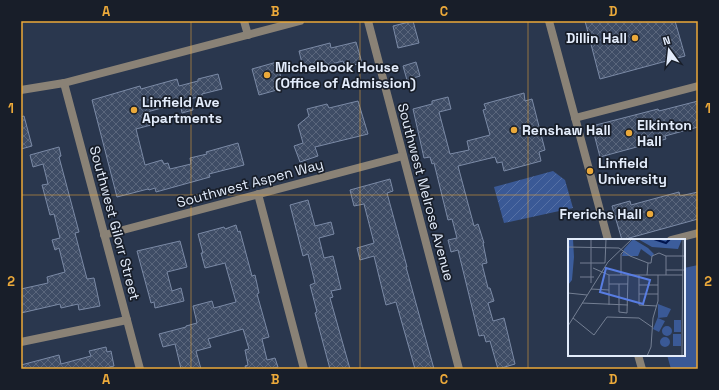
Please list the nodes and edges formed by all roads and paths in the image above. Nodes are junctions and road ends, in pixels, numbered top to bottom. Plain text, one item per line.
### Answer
1 (244, 21) edge
2 (300, 21) edge
3 (368, 21) edge
4 (549, 21) edge
5 (248, 35) junction
6 (64, 83) junction
7 (698, 86) edge
8 (21, 90) edge
9 (575, 118) junction
10 (403, 156) junction
11 (258, 194) junction
12 (698, 233) edge
13 (104, 235) junction
14 (608, 239) edge
15 (675, 239) edge
16 (127, 320) junction
17 (21, 342) edge
18 (638, 356) edge
19 (140, 369) edge
20 (304, 369) edge
21 (459, 369) edge
22 (642, 369) edge

1 - 5 street
2 - 5 street
3 - 10 street, Southwest Melrose Avenue
4 - 9 street
5 - 6 street
6 - 8 street
6 - 13 street, Southwest Gilorr Street
7 - 9 street
9 - 14 street
10 - 11 street, Southwest Aspen Way
10 - 21 street, Southwest Melrose Avenue
11 - 13 street, Southwest Aspen Way
11 - 20 street
12 - 15 street
13 - 16 street, Southwest Gilorr Street
16 - 17 street
16 - 19 street, Southwest Gilorr Street
18 - 22 street

